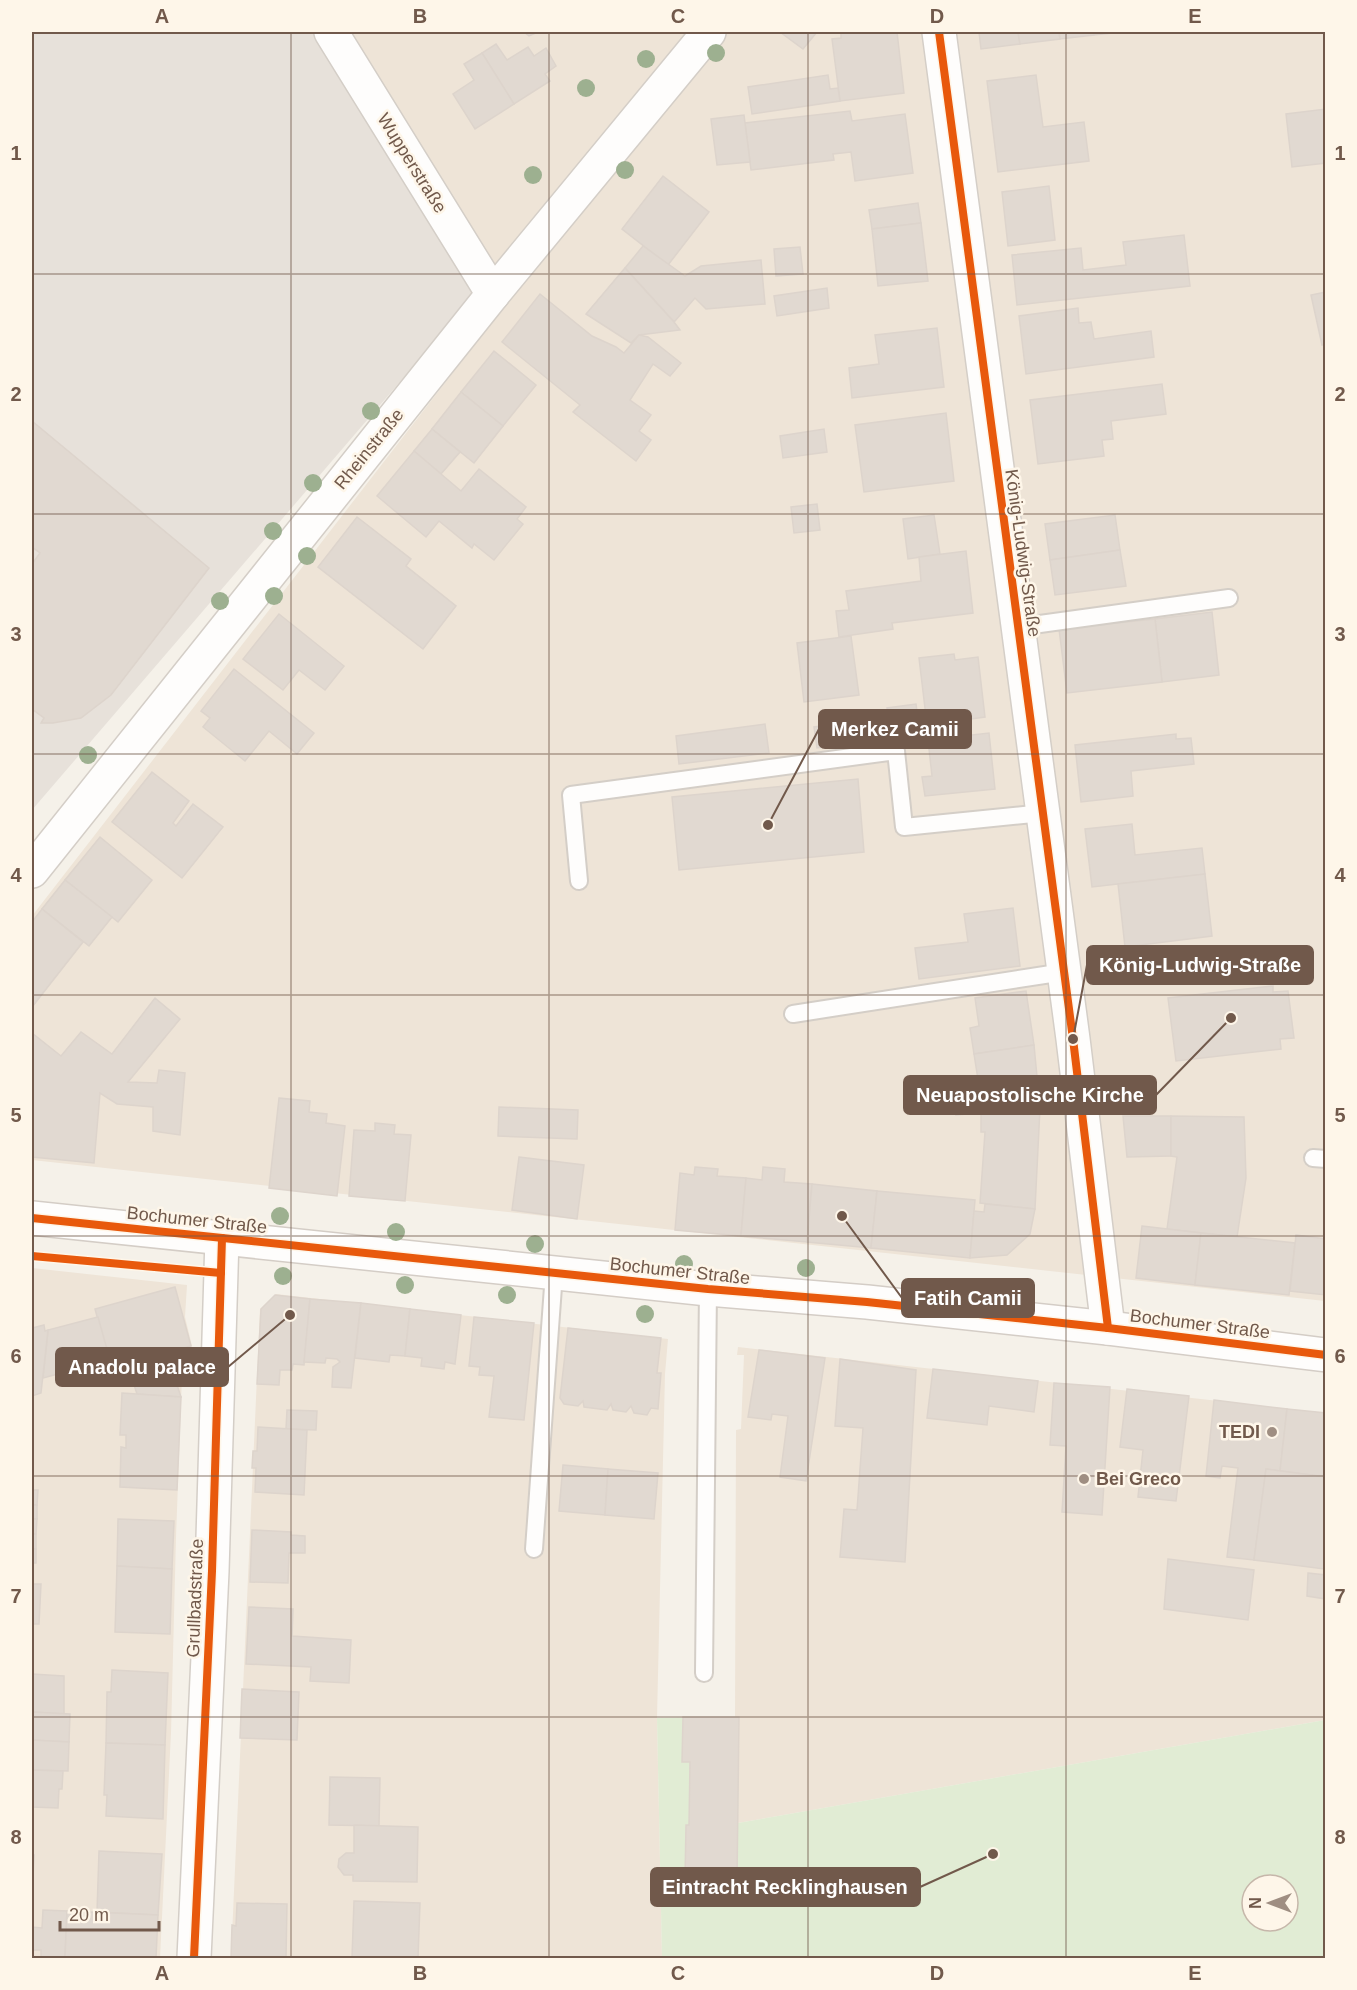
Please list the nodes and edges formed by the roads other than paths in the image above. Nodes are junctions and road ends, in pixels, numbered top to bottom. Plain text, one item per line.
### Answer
1 (331, 32) edge
2 (709, 32) edge
3 (939, 32) edge
4 (493, 294) junction
5 (1229, 598) dead end
6 (1018, 627) junction
7 (1043, 813) junction
8 (35, 859) edge
9 (579, 881) dead end
10 (1064, 972) junction
11 (793, 1014) dead end
12 (32, 1218) edge
13 (222, 1238) junction
14 (554, 1273) junction
15 (708, 1289) junction
16 (1108, 1328) junction
17 (1326, 1355) edge
18 (534, 1549) dead end
19 (704, 1673) dead end
20 (194, 1959) edge

1 - 4 street, Wupperstraße
2 - 4 street, Rheinstraße
3 - 6 street, König-Ludwig-Straße
4 - 8 street, Rheinstraße
5 - 6 lane
6 - 7 street, König-Ludwig-Straße
7 - 9 lane
7 - 10 street, König-Ludwig-Straße
10 - 11 lane
10 - 16 street, König-Ludwig-Straße
12 - 13 street, Bochumer Straße
13 - 14 street, Bochumer Straße
13 - 20 street, Grullbadstraße
14 - 15 street, Bochumer Straße
14 - 18 lane
15 - 16 street, Bochumer Straße
15 - 19 lane
16 - 17 street, Bochumer Straße

